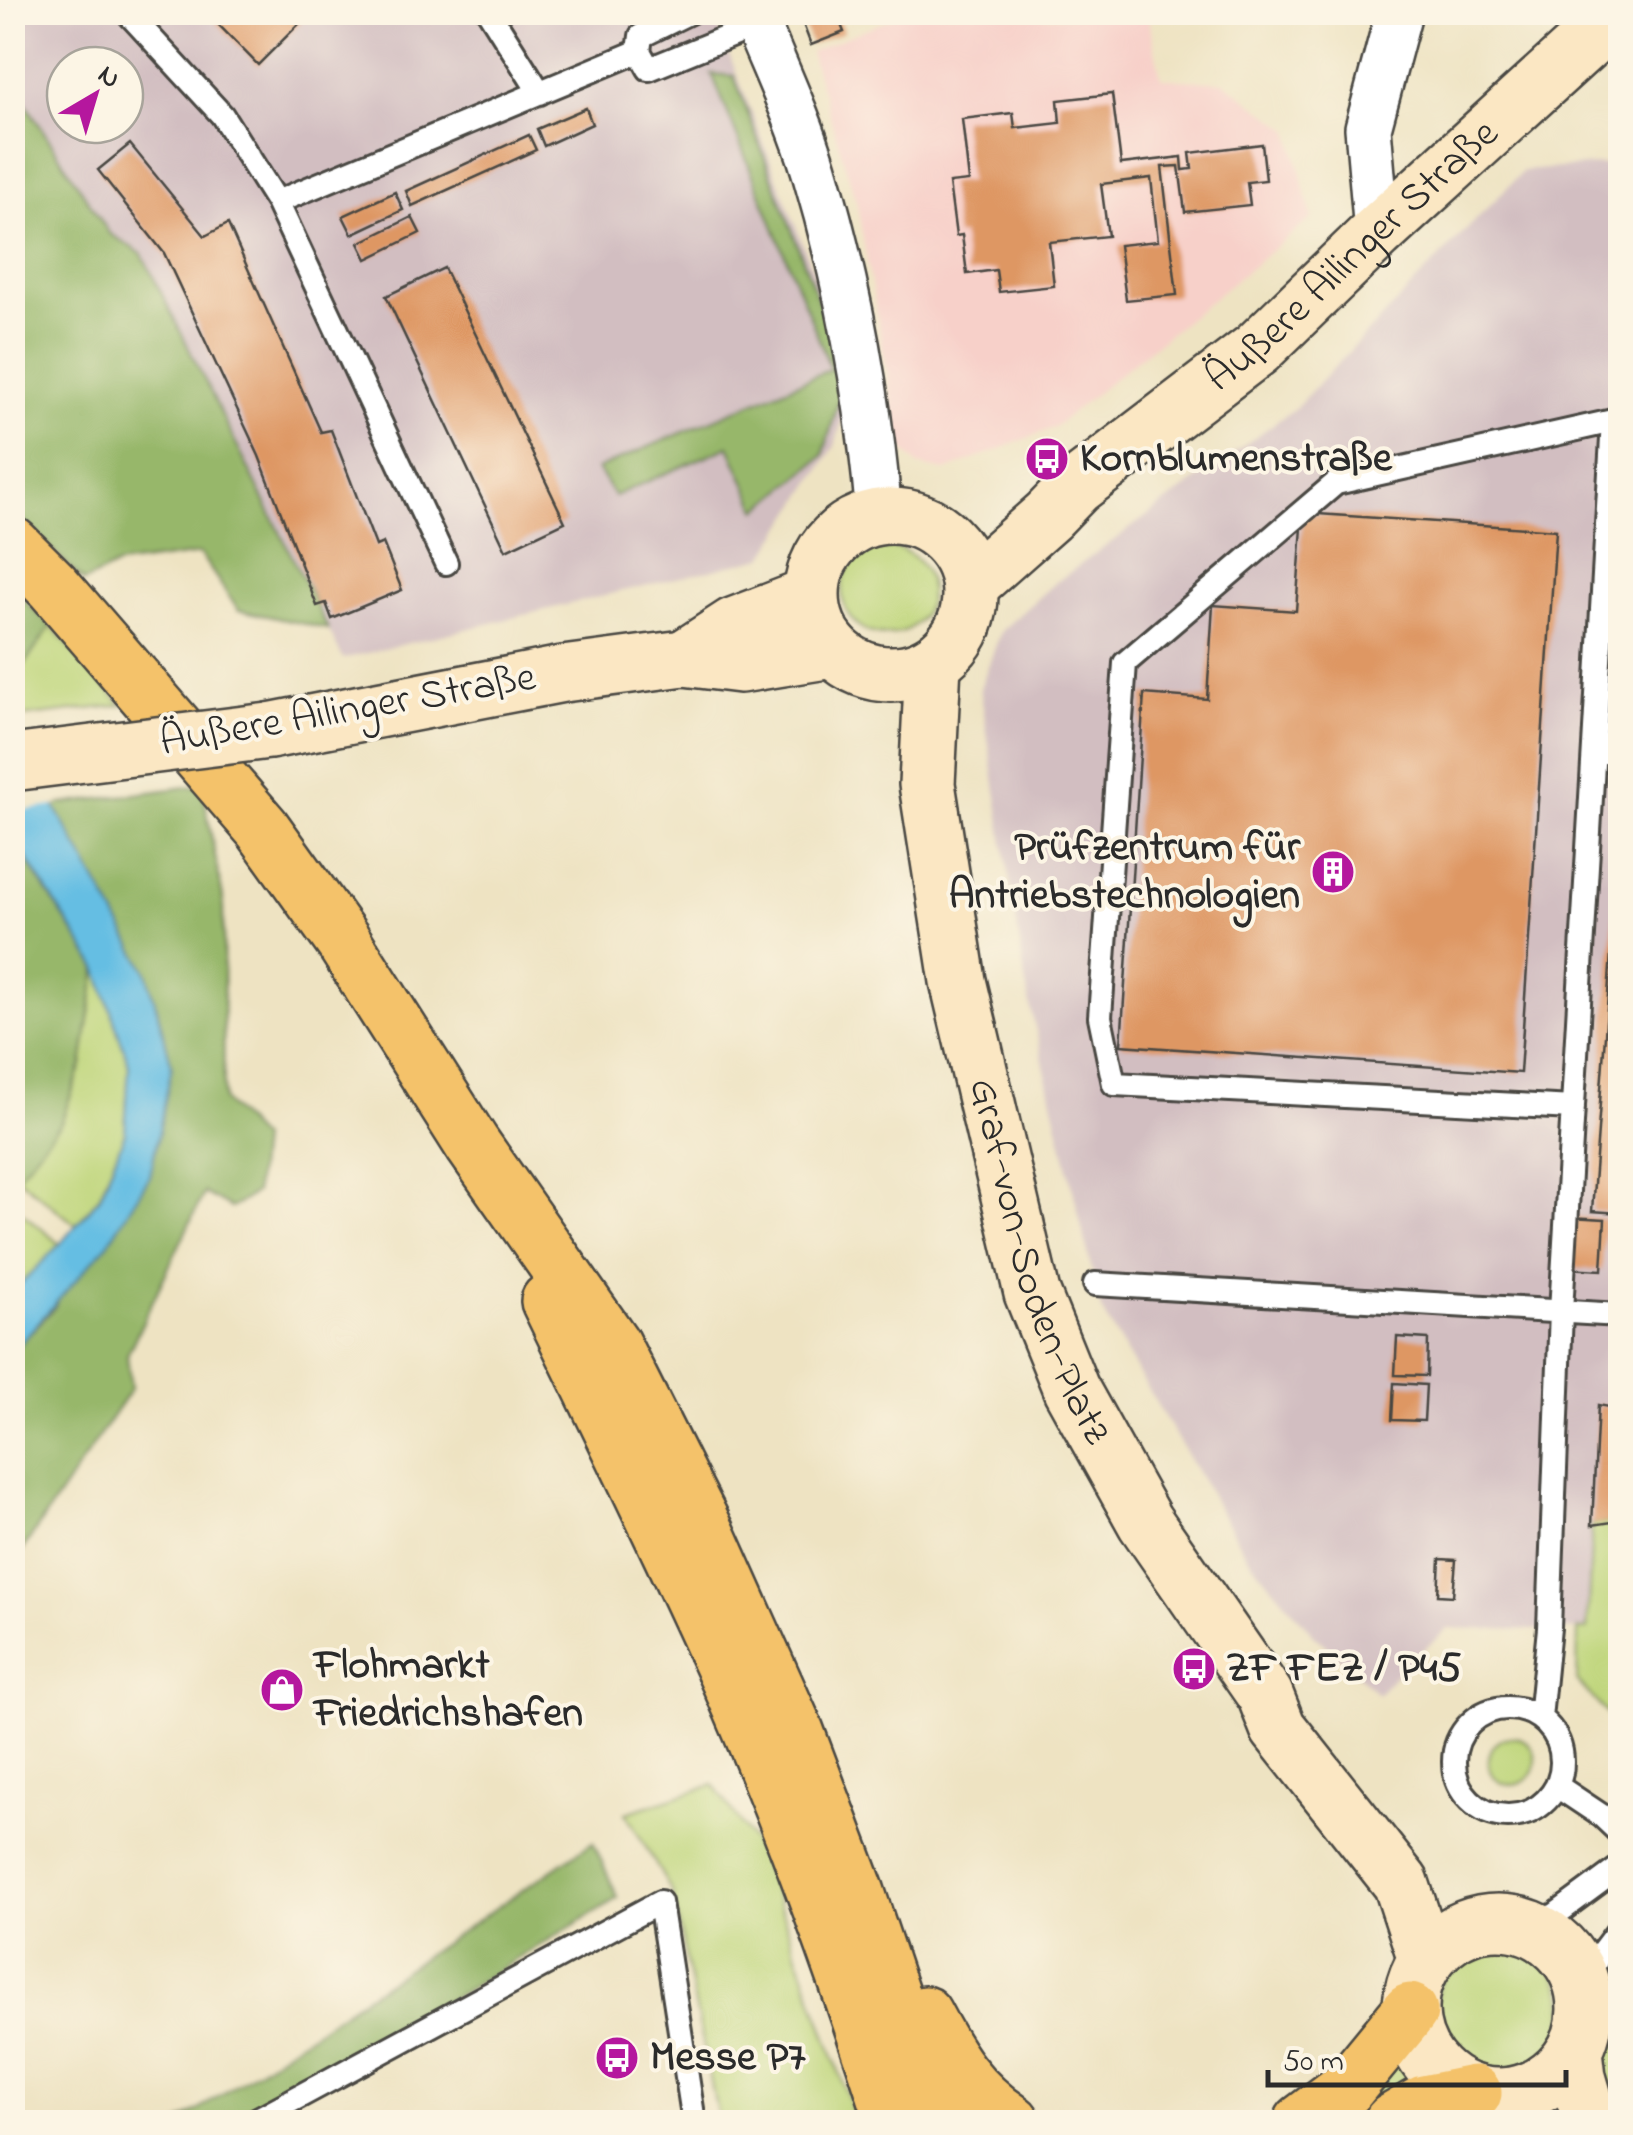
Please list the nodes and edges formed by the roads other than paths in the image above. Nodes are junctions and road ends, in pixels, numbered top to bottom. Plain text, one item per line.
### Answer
1 (126, 12) edge
2 (489, 12) edge
3 (690, 12) edge
4 (1399, 12) edge
5 (1619, 12) edge
6 (754, 19) edge
7 (644, 60) junction
8 (540, 93) junction
9 (277, 202) junction
10 (1377, 233) junction
11 (1617, 417) edge
12 (1076, 487) junction
13 (879, 516) junction
14 (935, 528) junction
15 (12, 546) edge
16 (446, 563) dead end
17 (970, 585) junction
18 (812, 596) junction
19 (684, 658) junction
20 (855, 662) junction
21 (933, 664) junction
22 (1594, 751) junction
23 (1620, 753) edge
24 (12, 764) edge
25 (927, 784) junction
26 (1573, 1108) junction
27 (472, 1144) junction
28 (1095, 1284) dead end
29 (1561, 1312) junction
30 (1620, 1314) edge
31 (1264, 1696) junction
32 (1540, 1718) junction
33 (1557, 1786) junction
34 (1620, 1833) edge
35 (1620, 1867) edge
36 (857, 1893) junction
37 (1503, 1924) junction
38 (1620, 1928) edge
39 (1426, 1959) junction
40 (1584, 1988) junction
41 (1410, 2011) junction
42 (1575, 2051) junction
43 (1504, 2104) edge
44 (252, 2122) edge
45 (694, 2122) edge
46 (894, 2122) edge
47 (934, 2122) edge
48 (1012, 2122) edge
49 (1302, 2122) edge
50 (1392, 2122) edge
51 (1592, 2122) edge

1 - 9 lane
2 - 8 lane
3 - 7 lane
4 - 10 street
5 - 10 main road, Äußere Ailinger Straße
6 - 7 lane
6 - 13 street
7 - 8 lane
8 - 9 lane
9 - 16 lane
10 - 12 main road, Äußere Ailinger Straße
11 - 22 lane
11 - 26 lane
12 - 14 main road, Äußere Ailinger Straße
12 - 17 main road, Äußere Ailinger Straße
13 - 14 main road
13 - 18 main road
14 - 17 main road
15 - 27 main road
17 - 21 main road
18 - 19 main road, Äußere Ailinger Straße
18 - 20 main road
19 - 20 main road, Äußere Ailinger Straße
19 - 24 main road, Äußere Ailinger Straße, bridge
20 - 21 main road
20 - 25 main road, Graf-von-Soden-Platz
21 - 25 main road, Graf-von-Soden-Platz
22 - 23 lane
22 - 26 lane
25 - 31 main road, Graf-von-Soden-Platz
26 - 29 lane
27 - 36 main road
27 - 46 main road
28 - 29 lane
29 - 30 lane
29 - 32 lane
31 - 37 main road, Graf-von-Soden-Platz
31 - 39 main road, Graf-von-Soden-Platz
32 - 33 lane
32 - 33 lane
33 - 34 lane
35 - 37 lane
36 - 47 main road
36 - 48 main road
37 - 39 main road
37 - 40 main road, Graf-von-Soden-Platz
38 - 40 lane
39 - 41 main road
40 - 42 main road
41 - 43 main road
41 - 49 main road
42 - 43 main road
42 - 51 main road
43 - 50 main road
44 - 45 lane

